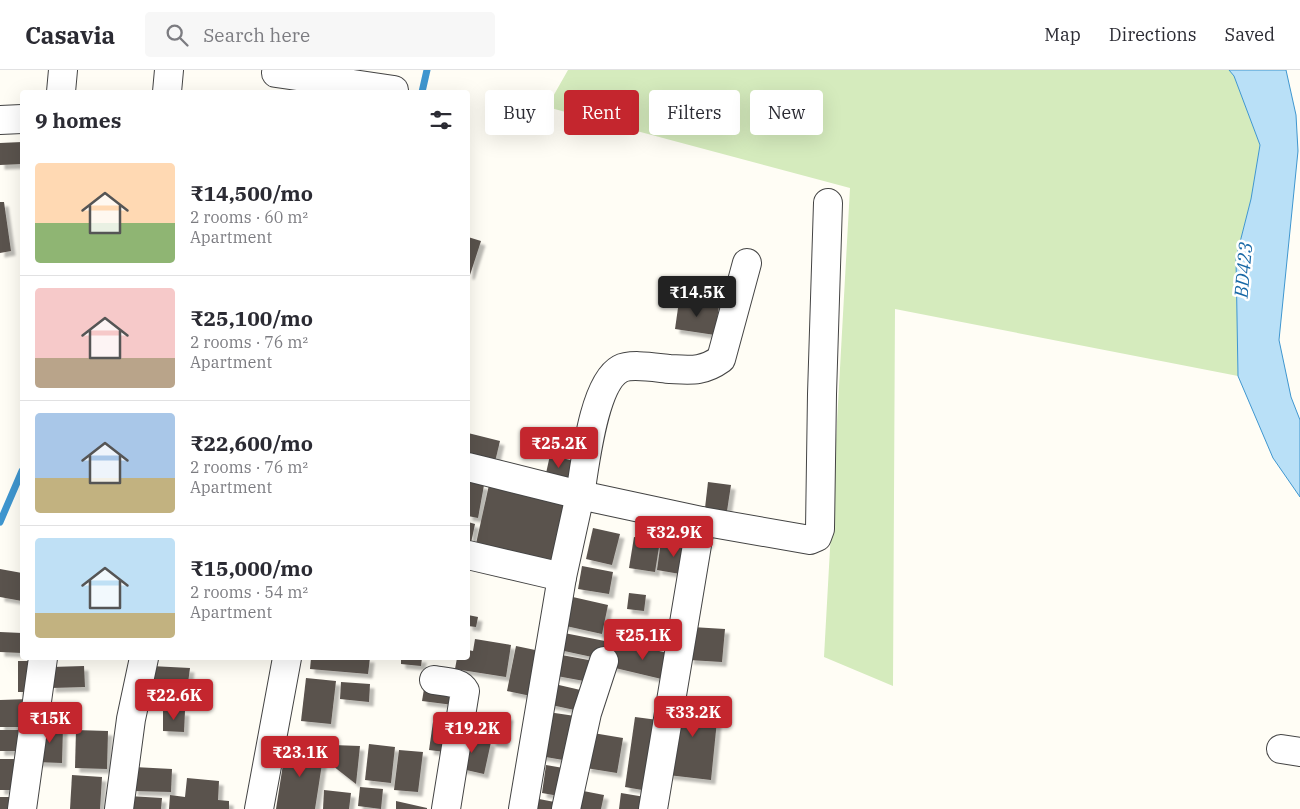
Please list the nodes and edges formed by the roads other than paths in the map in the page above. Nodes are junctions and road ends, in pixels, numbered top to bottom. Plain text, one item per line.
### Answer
1 (64, 70) edge
2 (169, 70) edge
3 (275, 78) edge
4 (61, 90) edge
5 (167, 90) edge
6 (394, 90) dead end
7 (20, 119) edge
8 (0, 120) edge
9 (828, 203) dead end
10 (747, 263) dead end
11 (470, 468) edge
12 (580, 495) junction
13 (701, 521) junction
14 (470, 555) edge
15 (562, 578) junction
16 (43, 660) edge
17 (144, 660) edge
18 (288, 660) edge
19 (604, 661) dead end
20 (434, 680) dead end
21 (22, 809) edge
22 (119, 809) edge
23 (259, 809) edge
24 (446, 809) edge
25 (523, 809) edge
26 (566, 809) edge
27 (653, 809) edge

1 - 4 street
2 - 5 street
3 - 6 street
7 - 8 street
9 - 13 street
10 - 12 street
11 - 12 street
12 - 13 street
12 - 15 street
13 - 27 street
14 - 15 street
15 - 25 street
16 - 21 street
17 - 22 street
18 - 23 street
19 - 26 street
20 - 24 street

